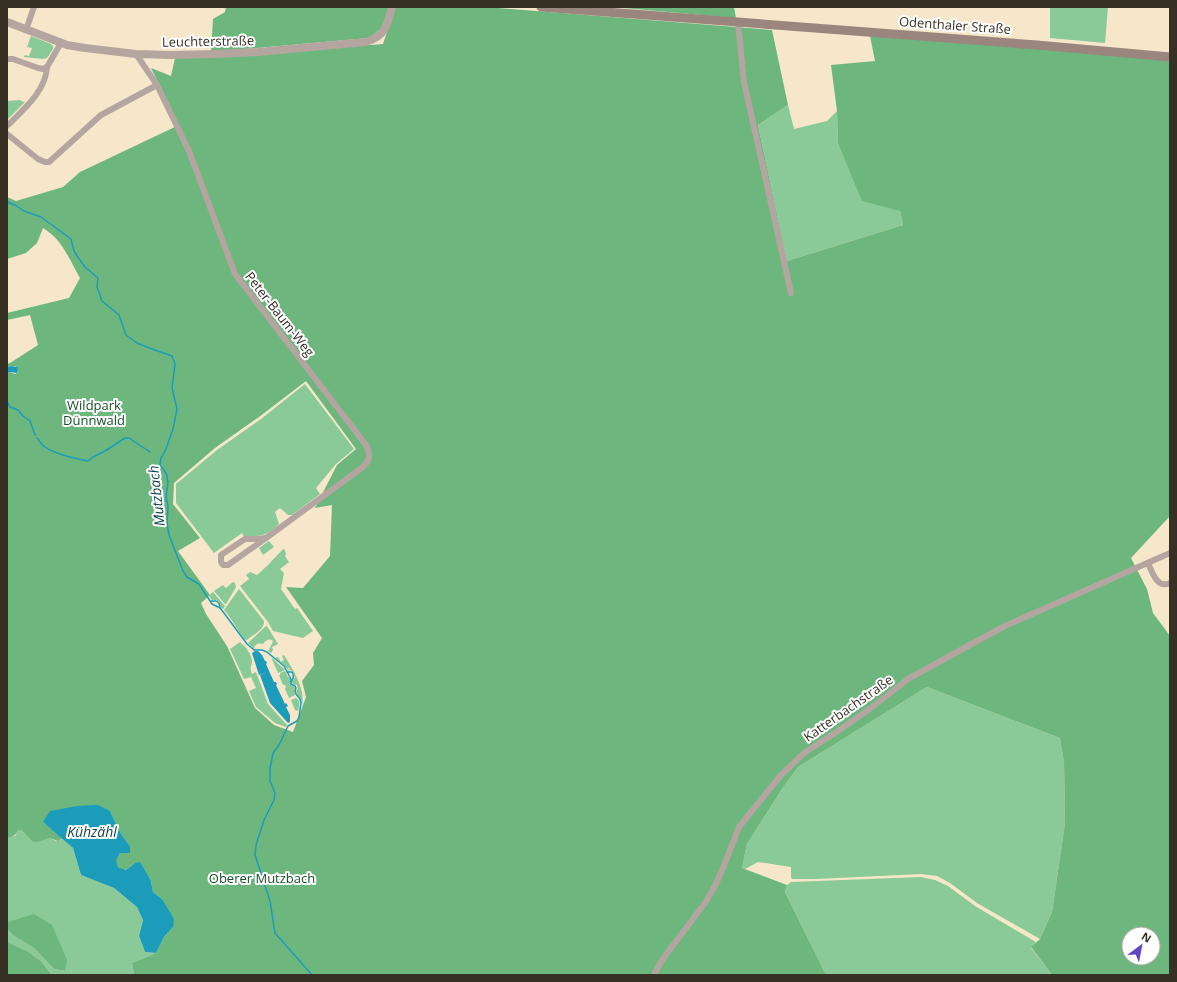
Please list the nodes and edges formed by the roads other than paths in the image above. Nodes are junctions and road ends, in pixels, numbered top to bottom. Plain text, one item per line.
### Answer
1 (34, 7) edge
2 (392, 7) edge
3 (541, 7) edge
4 (7, 22) edge
5 (738, 22) junction
6 (26, 30) junction
7 (61, 43) junction
8 (136, 54) junction
9 (1170, 57) edge
10 (7, 59) edge
11 (47, 67) junction
12 (157, 85) junction
13 (7, 126) edge
14 (7, 134) edge
15 (791, 293) dead end
16 (266, 538) junction
17 (1170, 553) edge
18 (1148, 563) junction
19 (1170, 583) edge
20 (654, 975) edge

1 - 6 street
2 - 8 street, Leuchterstraße
3 - 5 main road, Odenthaler Straße
4 - 6 street, Leuchterstraße
5 - 9 main road, Odenthaler Straße
5 - 15 street
6 - 7 street, Leuchterstraße
7 - 8 street, Leuchterstraße
7 - 11 street
8 - 12 street, Peter-Baum-Weg
10 - 11 street
11 - 13 street
12 - 14 street
12 - 16 street, Peter-Baum-Weg
16 - 16 street, Peter-Baum-Weg
17 - 18 street, Katterbachstraße
18 - 19 street
18 - 20 street, Katterbachstraße

